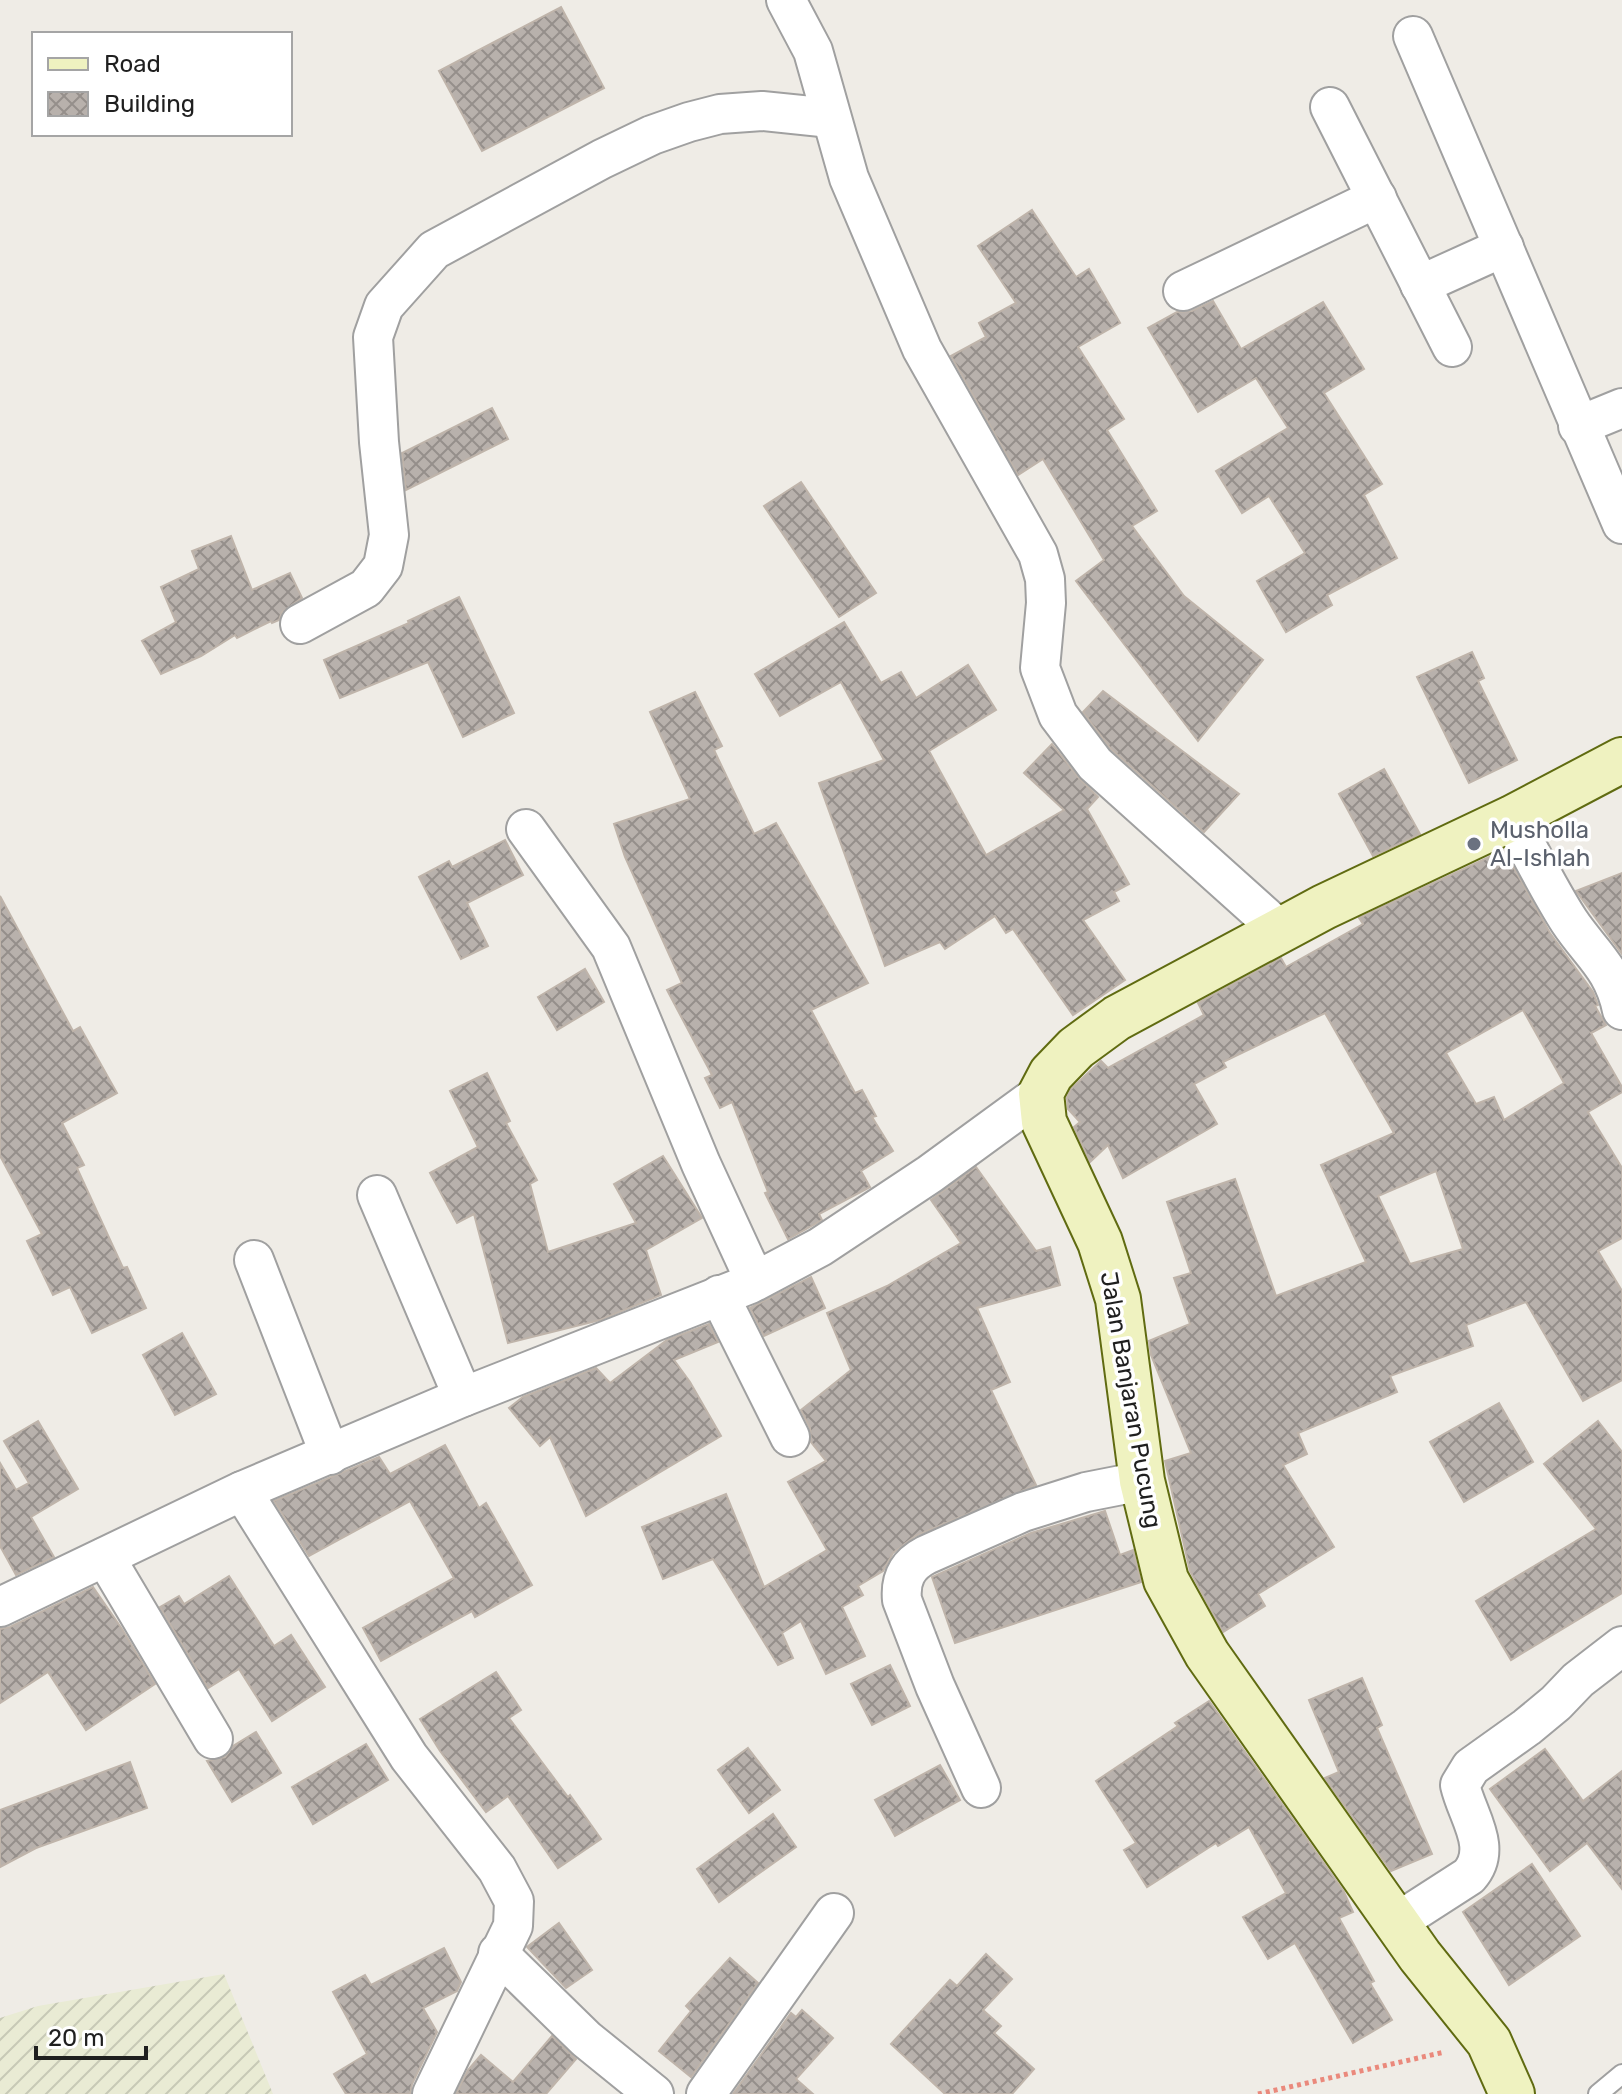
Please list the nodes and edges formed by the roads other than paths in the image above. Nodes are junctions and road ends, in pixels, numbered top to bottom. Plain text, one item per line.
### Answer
1 (786, 0) edge
2 (1413, 36) dead end
3 (1330, 107) dead end
4 (831, 118) junction
5 (1377, 198) junction
6 (1504, 247) junction
7 (1420, 285) junction
8 (1183, 291) dead end
9 (1452, 347) dead end
10 (1622, 408) edge
11 (1578, 426) junction
12 (1622, 524) edge
13 (300, 624) dead end
14 (1622, 760) edge
15 (1512, 818) junction
16 (526, 829) dead end
17 (1280, 930) junction
18 (1622, 1010) edge
19 (1041, 1093) junction
20 (377, 1195) dead end
21 (254, 1260) dead end
22 (755, 1281) junction
23 (719, 1295) junction
24 (463, 1397) junction
25 (790, 1437) dead end
26 (330, 1455) junction
27 (1142, 1481) junction
28 (242, 1491) junction
29 (105, 1557) junction
30 (0, 1607) edge
31 (1622, 1646) edge
32 (213, 1739) dead end
33 (981, 1788) dead end
34 (834, 1913) dead end
35 (1396, 1923) junction
36 (498, 1953) junction
37 (1622, 2074) edge
38 (432, 2094) edge
39 (654, 2094) edge
40 (706, 2094) edge
41 (1512, 2094) edge
42 (1598, 2094) edge

1 - 4 street
2 - 6 street
3 - 5 street
4 - 13 street
4 - 17 street
5 - 7 street
5 - 8 street
6 - 7 street
6 - 11 street
7 - 9 street
10 - 11 street
11 - 12 street
14 - 15 street
15 - 17 street
15 - 18 street
16 - 22 street
17 - 19 street
19 - 22 street
19 - 27 street, Jalan Banjaran Pucung
20 - 24 street
21 - 26 street
22 - 23 street
23 - 24 street
23 - 25 street
24 - 26 street
26 - 28 street
27 - 33 street
27 - 35 street, Jalan Banjaran Pucung
28 - 29 street
28 - 36 street
29 - 30 street
29 - 32 street
31 - 35 street
34 - 40 street
35 - 41 street, Jalan Banjaran Pucung
36 - 38 street
36 - 39 street
37 - 42 lane

